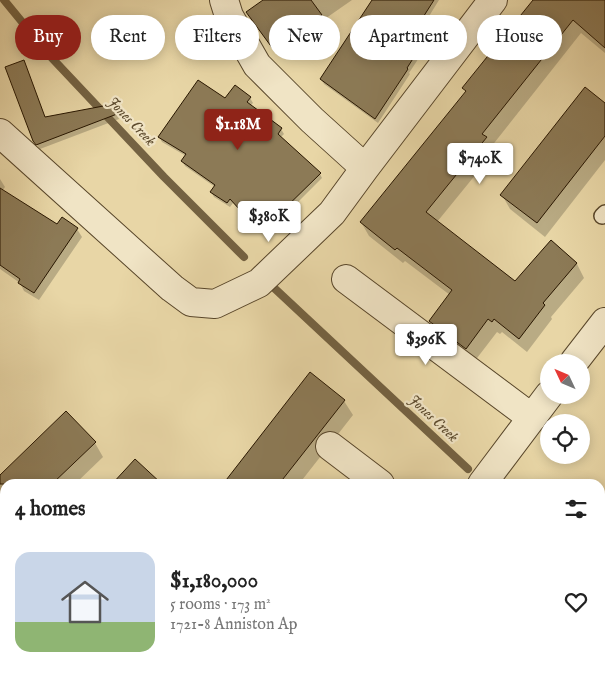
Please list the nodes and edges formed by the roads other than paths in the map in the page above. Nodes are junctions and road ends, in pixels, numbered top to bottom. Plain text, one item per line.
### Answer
1 (222, 0) edge
2 (493, 0) edge
3 (0, 133) edge
4 (365, 168) junction
5 (346, 279) dead end
6 (605, 322) edge
7 (580, 354) edge
8 (542, 404) edge
9 (532, 418) junction
10 (330, 446) dead end
11 (373, 479) edge
12 (486, 479) edge

1 - 4 street
2 - 4 street
3 - 4 street
5 - 9 street
6 - 7 street
8 - 9 street
9 - 12 street
10 - 11 street

